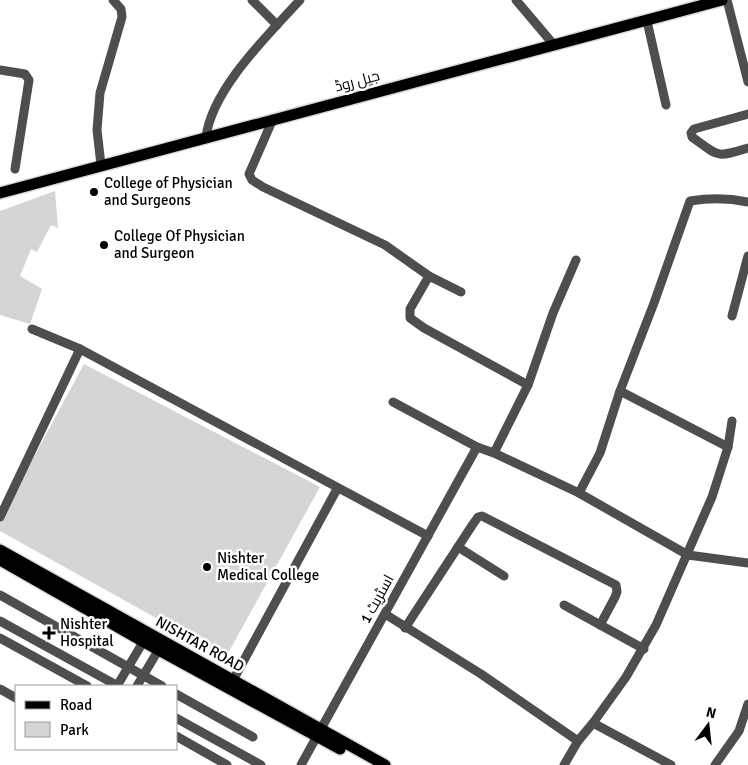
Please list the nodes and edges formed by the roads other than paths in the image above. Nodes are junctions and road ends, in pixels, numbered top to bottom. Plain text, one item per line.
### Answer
1 (113, 0) edge
2 (252, 0) edge
3 (300, 0) edge
4 (516, 0) edge
5 (722, 0) edge
6 (727, 0) edge
7 (647, 21) junction
8 (277, 25) junction
9 (554, 45) junction
10 (0, 70) edge
11 (748, 82) edge
12 (666, 105) dead end
13 (748, 114) edge
14 (273, 119) junction
15 (206, 137) junction
16 (748, 148) edge
17 (101, 165) junction
18 (15, 169) dead end
19 (0, 193) edge
20 (748, 202) edge
21 (748, 256) edge
22 (576, 260) dead end
23 (429, 276) junction
24 (460, 292) dead end
25 (732, 316) dead end
26 (32, 329) dead end
27 (80, 349) junction
28 (528, 384) junction
29 (620, 390) junction
30 (393, 402) dead end
31 (732, 420) dead end
32 (477, 447) junction
33 (728, 447) junction
34 (494, 453) junction
35 (337, 488) junction
36 (579, 493) junction
37 (0, 517) edge
38 (428, 536) junction
39 (458, 547) junction
40 (0, 550) edge
41 (688, 555) junction
42 (0, 560) edge
43 (748, 563) edge
44 (504, 576) dead end
45 (0, 595) edge
46 (564, 605) dead end
47 (385, 614) junction
48 (0, 621) edge
49 (600, 625) junction
50 (405, 628) junction
51 (146, 637) junction
52 (0, 638) edge
53 (159, 649) junction
54 (644, 649) junction
55 (128, 667) junction
56 (143, 676) junction
57 (232, 684) junction
58 (85, 685) edge
59 (116, 685) edge
60 (119, 685) edge
61 (138, 685) edge
62 (160, 685) edge
63 (0, 689) edge
64 (178, 695) edge
65 (15, 697) edge
66 (748, 704) edge
67 (178, 719) edge
68 (593, 723) junction
69 (319, 733) junction
70 (178, 737) edge
71 (253, 737) dead end
72 (578, 741) junction
73 (227, 765) edge
74 (262, 765) edge
75 (301, 765) edge
76 (370, 765) edge
77 (385, 765) edge
78 (564, 765) edge
79 (671, 765) edge
80 (715, 765) edge

1 - 17 street
2 - 8 street
3 - 8 street
4 - 9 street
5 - 7 main road, جیل روڈ
6 - 11 street
7 - 9 main road, جیل روڈ
7 - 12 street
8 - 15 street
9 - 14 main road, جیل روڈ
10 - 18 street
13 - 16 street
14 - 15 main road, جیل روڈ
14 - 23 street
15 - 17 main road, جیل روڈ
17 - 19 main road, جیل روڈ
20 - 29 street
21 - 25 street
22 - 28 street
23 - 24 street
23 - 28 street
26 - 27 street
27 - 35 street
27 - 37 street
28 - 34 street
29 - 33 street
29 - 36 street
30 - 32 street
31 - 33 street
32 - 34 street
32 - 38 street, اسٹریٹ 1
33 - 41 street
34 - 36 street
35 - 38 street
35 - 57 street
36 - 41 street
38 - 47 street, اسٹریٹ 1
39 - 44 street
39 - 49 street
39 - 50 street
40 - 51 main road, NISHTAR ROAD
41 - 43 street
41 - 54 street
42 - 51 main road, NISHTAR ROAD
45 - 55 street
46 - 49 street
47 - 50 street
47 - 69 street, اسٹریٹ 1
48 - 59 street
49 - 54 street
50 - 72 street
51 - 53 main road, NISHTAR ROAD
51 - 55 street
51 - 57 main road, NISHTAR ROAD
52 - 58 street
53 - 56 street
53 - 57 main road, NISHTAR ROAD
54 - 68 street
55 - 56 street
55 - 60 street
56 - 61 street
56 - 62 street
57 - 69 main road, NISHTAR ROAD
63 - 65 street
64 - 71 street
66 - 80 street
67 - 74 street
68 - 72 street
68 - 79 street
69 - 75 street, اسٹریٹ 1
69 - 76 main road, NISHTAR ROAD
69 - 77 main road, NISHTAR ROAD
70 - 73 street
72 - 78 street

